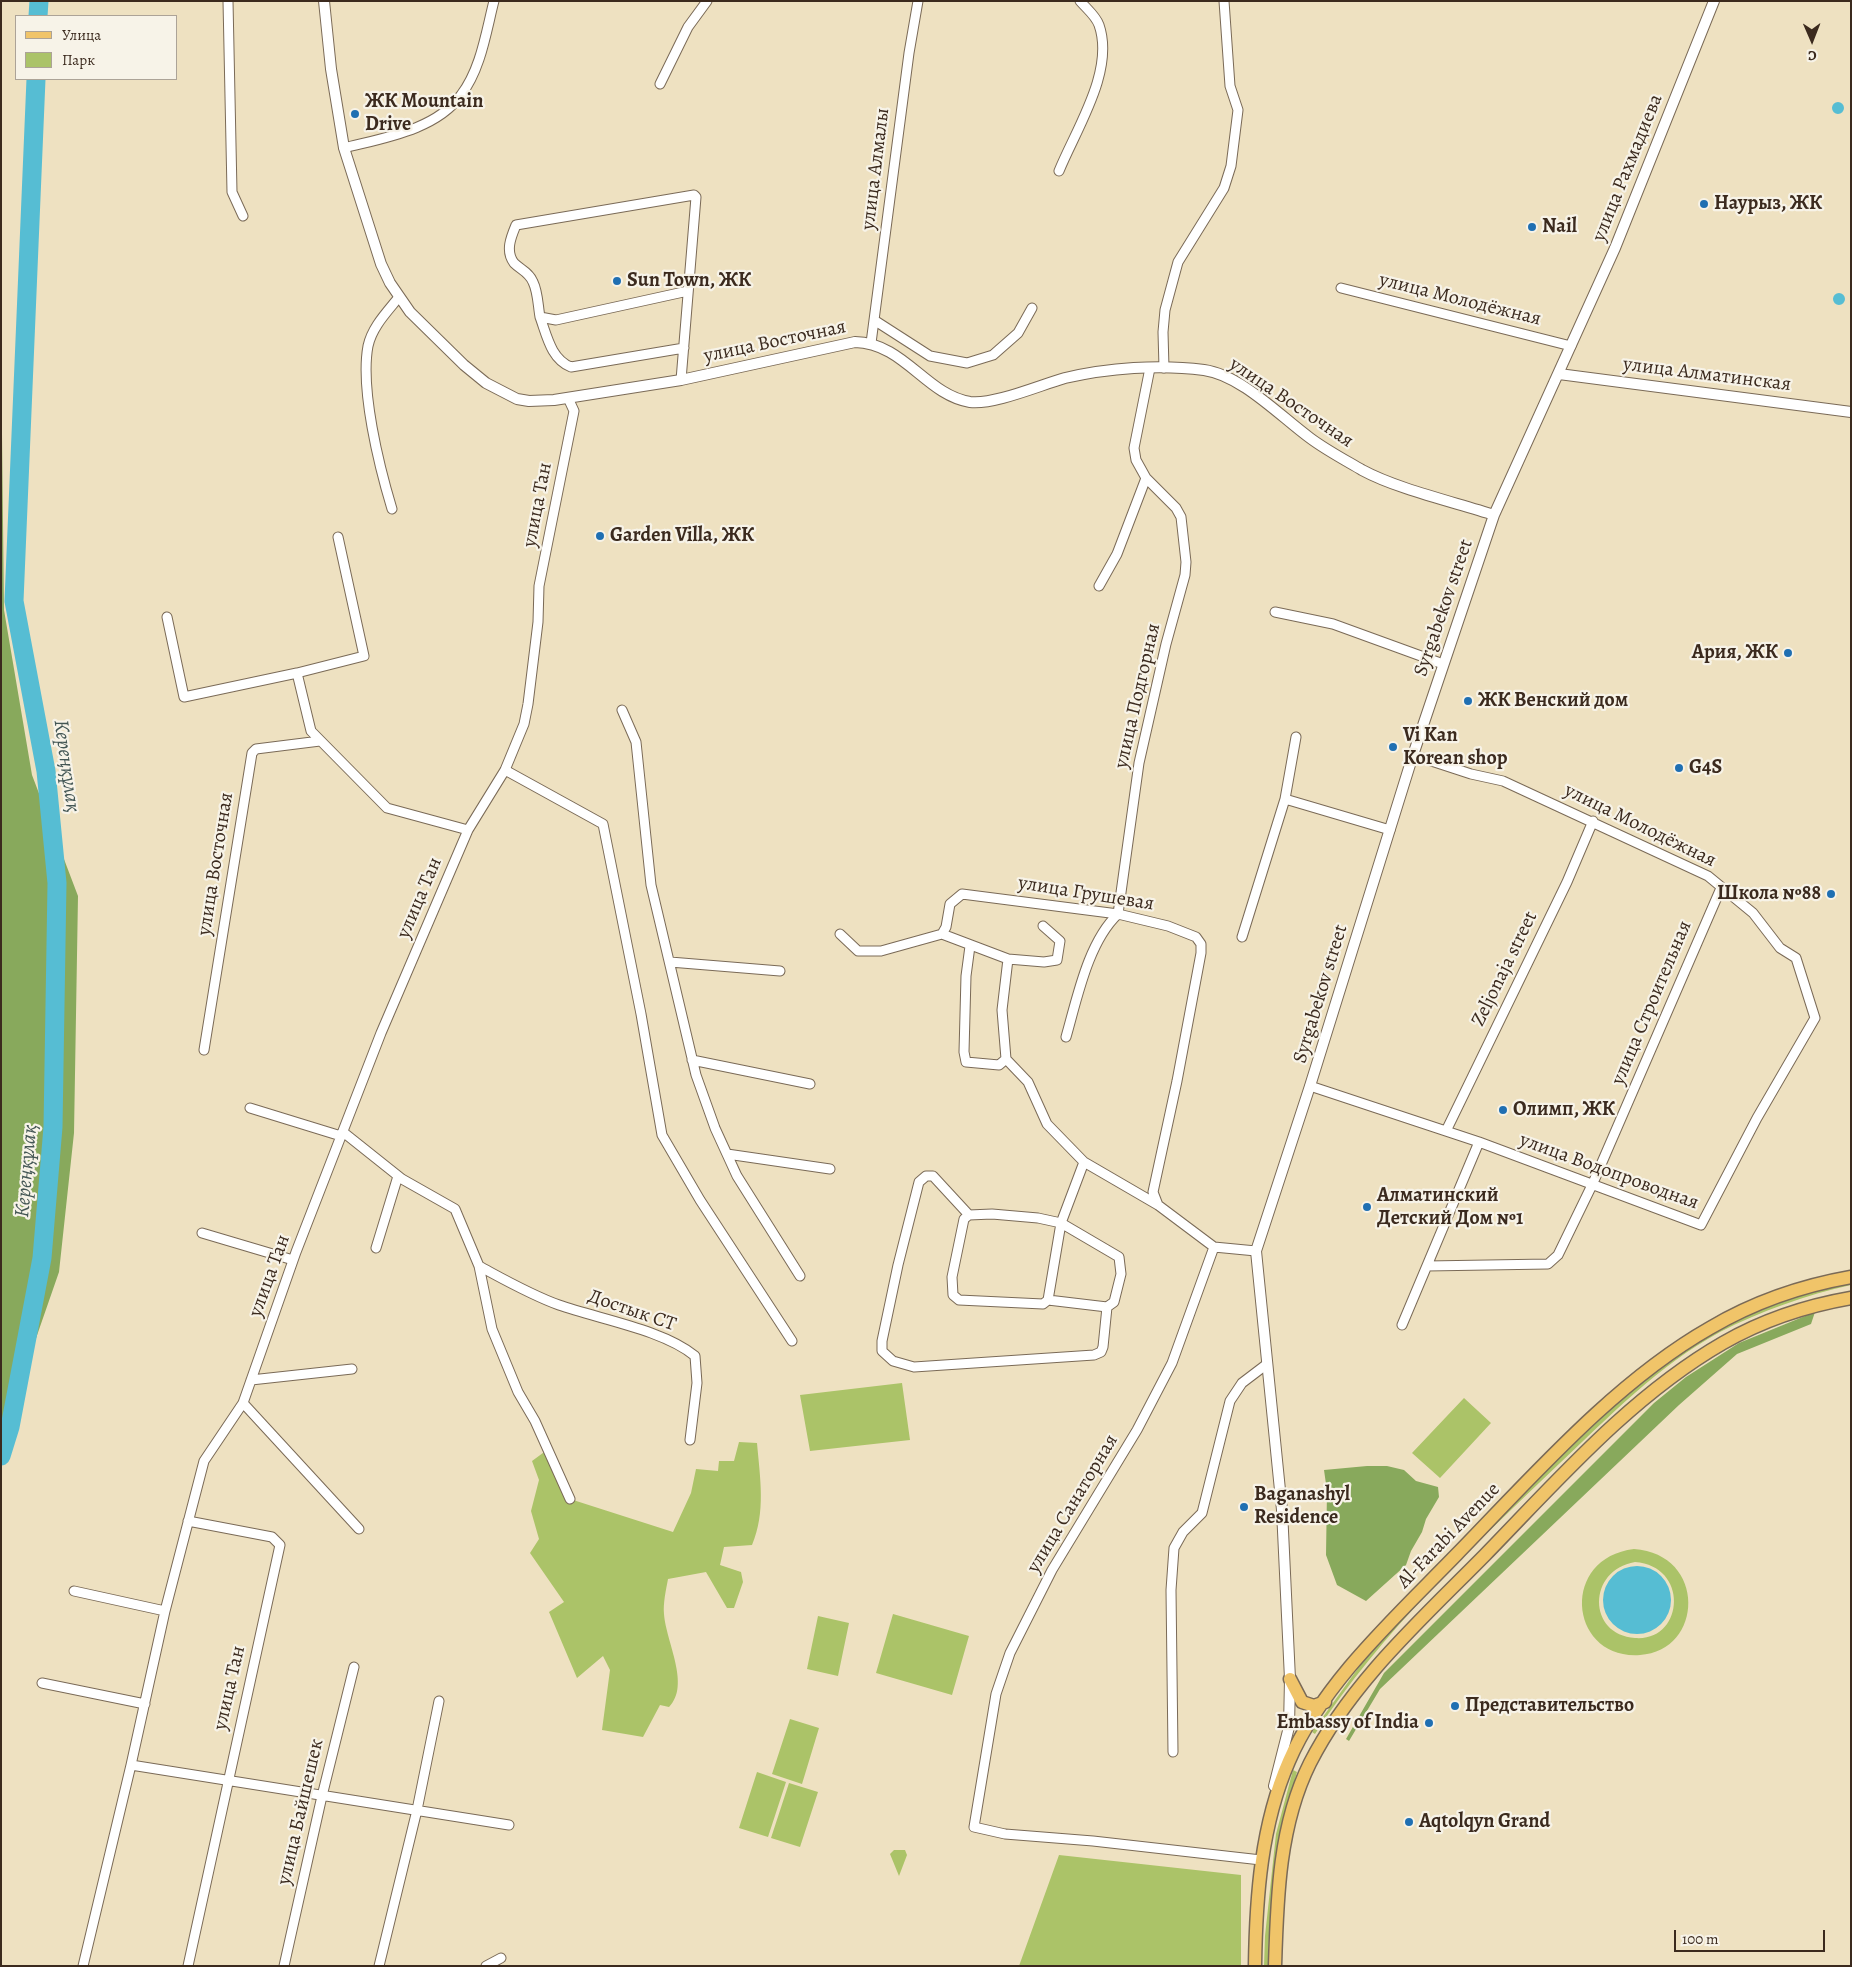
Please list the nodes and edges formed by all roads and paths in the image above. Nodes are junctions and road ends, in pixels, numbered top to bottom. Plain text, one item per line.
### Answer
1 (228, 1) edge
2 (324, 1) edge
3 (494, 1) edge
4 (707, 1) edge
5 (918, 1) edge
6 (1080, 1) edge
7 (1224, 1) edge
8 (1714, 1) edge
9 (660, 84) dead end
10 (344, 148) junction
11 (1060, 171) dead end
12 (243, 216) dead end
13 (1341, 288) dead end
14 (688, 291) junction
15 (399, 297) junction
16 (1032, 308) dead end
17 (540, 317) junction
18 (874, 320) junction
19 (871, 343) junction
20 (1571, 346) junction
21 (684, 348) junction
22 (1150, 368) junction
23 (1164, 368) junction
24 (1559, 374) junction
25 (681, 380) junction
26 (568, 398) junction
27 (1851, 412) edge
28 (1146, 478) junction
29 (392, 509) dead end
30 (1494, 515) junction
31 (338, 537) dead end
32 (1099, 586) dead end
33 (1275, 612) dead end
34 (167, 617) dead end
35 (1443, 664) junction
36 (297, 673) junction
37 (622, 710) dead end
38 (1296, 737) dead end
39 (320, 740) junction
40 (1413, 755) junction
41 (505, 770) junction
42 (1285, 799) junction
43 (1593, 821) junction
44 (468, 830) junction
45 (1390, 830) junction
46 (1721, 888) junction
47 (1118, 914) junction
48 (1043, 926) dead end
49 (840, 934) dead end
50 (942, 934) junction
51 (1242, 938) dead end
52 (970, 946) junction
53 (1008, 959) junction
54 (670, 962) junction
55 (780, 971) dead end
56 (1815, 1018) joint
57 (1066, 1037) dead end
58 (204, 1050) dead end
59 (1006, 1059) junction
60 (692, 1060) junction
61 (810, 1084) dead end
62 (1310, 1086) junction
63 (250, 1108) dead end
64 (1446, 1131) junction
65 (342, 1134) junction
66 (1479, 1142) junction
67 (727, 1154) junction
68 (1084, 1162) junction
69 (830, 1169) dead end
70 (398, 1176) junction
71 (1593, 1183) junction
72 (1158, 1205) junction
73 (969, 1215) junction
74 (1062, 1224) junction
75 (202, 1233) dead end
76 (1214, 1247) junction
77 (376, 1248) dead end
78 (1256, 1252) junction
79 (294, 1260) junction
80 (479, 1266) junction
81 (1427, 1266) junction
82 (800, 1276) dead end
83 (1851, 1277) edge
84 (1851, 1298) edge
85 (1048, 1300) junction
86 (1107, 1307) junction
87 (1402, 1325) dead end
88 (792, 1341) dead end
89 (1267, 1364) junction
90 (352, 1369) dead end
91 (251, 1380) junction
92 (243, 1403) junction
93 (690, 1440) dead end
94 (570, 1498) dead end
95 (188, 1520) junction
96 (359, 1529) dead end
97 (74, 1591) dead end
98 (165, 1611) junction
99 (354, 1667) dead end
100 (1290, 1679) junction
101 (42, 1683) dead end
102 (439, 1701) dead end
103 (1325, 1702) junction
104 (145, 1704) junction
105 (1173, 1752) dead end
106 (131, 1765) junction
107 (227, 1781) junction
108 (322, 1796) junction
109 (417, 1810) junction
110 (509, 1825) dead end
111 (1261, 1860) junction
112 (501, 1958) dead end
113 (83, 1966) edge
114 (188, 1966) edge
115 (284, 1966) edge
116 (379, 1966) edge
117 (486, 1966) edge
118 (1255, 1966) edge
119 (1275, 1966) edge

1 - 12 street
2 - 10 street
3 - 10 street
4 - 9 street
5 - 18 street, улица Алмалы
6 - 11 street
7 - 23 street
8 - 20 street, улица Рахмадиева
10 - 15 street
13 - 20 street, улица Молодёжная
14 - 17 street
14 - 17 street
14 - 21 street
15 - 26 street, улица Восточная
15 - 29 street
16 - 18 street
17 - 21 street
18 - 19 street, улица Алмалы
19 - 22 street, улица Восточная
19 - 25 street, улица Восточная
20 - 24 street, Syrgabekov street
21 - 25 street
22 - 23 street, улица Восточная
22 - 28 street, улица Подгорная
23 - 30 street, улица Восточная
24 - 27 street, улица Алматинская
24 - 30 street, Syrgabekov street
25 - 26 street, улица Восточная
26 - 41 street, улица Тан
28 - 32 street
28 - 47 street, улица Подгорная
30 - 35 street, Syrgabekov street
31 - 36 street
33 - 35 street
34 - 36 street
35 - 40 street, Syrgabekov street
36 - 39 street
37 - 54 street
38 - 42 street
39 - 44 street
39 - 58 street, улица Восточная
40 - 43 street, улица Молодёжная
40 - 45 street, Syrgabekov street
41 - 44 street, улица Тан
41 - 88 street
42 - 45 street
42 - 51 street
43 - 46 street, улица Молодёжная
43 - 64 street, Zeljonaja street
44 - 65 street, улица Тан
45 - 62 street, Syrgabekov street
46 - 56 street, улица Молодёжная
46 - 71 street, улица Строительная
47 - 50 street, улица Грушевая
47 - 57 street, улица Подгорная
47 - 72 street, улица Грушевая
48 - 53 street
49 - 50 street
50 - 52 street
52 - 53 street
52 - 59 street
53 - 59 street
54 - 55 street
54 - 60 street
56 - 71 street, улица Водопроводная
59 - 68 street
60 - 61 street
60 - 67 street
62 - 64 street, улица Водопроводная
62 - 78 street, Syrgabekov street
63 - 65 street
64 - 66 street, улица Водопроводная
65 - 70 street
65 - 79 street, улица Тан
66 - 71 street, улица Водопроводная
66 - 81 street
67 - 69 street
67 - 82 street
68 - 72 street
68 - 74 street
70 - 77 street
70 - 80 street
71 - 81 street, улица Строительная
72 - 76 street
73 - 74 street
73 - 85 street
73 - 86 street
74 - 85 street
74 - 86 street
75 - 79 street
76 - 78 street
76 - 111 street, улица Санаторная
78 - 89 street, Syrgabekov street
79 - 91 street, улица Тан
80 - 93 street, Достык СТ
80 - 94 street
81 - 87 street
83 - 103 main road, Al-Farabi Avenue
84 - 119 main road, Al-Farabi Avenue
85 - 86 street
89 - 100 street, Syrgabekov street
89 - 105 street
90 - 91 street
91 - 92 street, улица Тан
92 - 95 street, улица Тан
92 - 96 street
95 - 98 street, улица Тан
95 - 107 street, улица Тан
97 - 98 street
98 - 104 street, улица Тан
99 - 108 street, улица Байшешек
100 - 103 main road
100 - 111 street, Syrgabekov street
101 - 104 street
102 - 109 street
103 - 111 main road, Al-Farabi Avenue
104 - 106 street, улица Тан
106 - 107 street
106 - 113 street, улица Тан
107 - 108 street
107 - 114 street, улица Тан
108 - 109 street
108 - 115 street, улица Байшешек
109 - 110 street
109 - 116 street
111 - 118 main road, Al-Farabi Avenue
112 - 117 street

